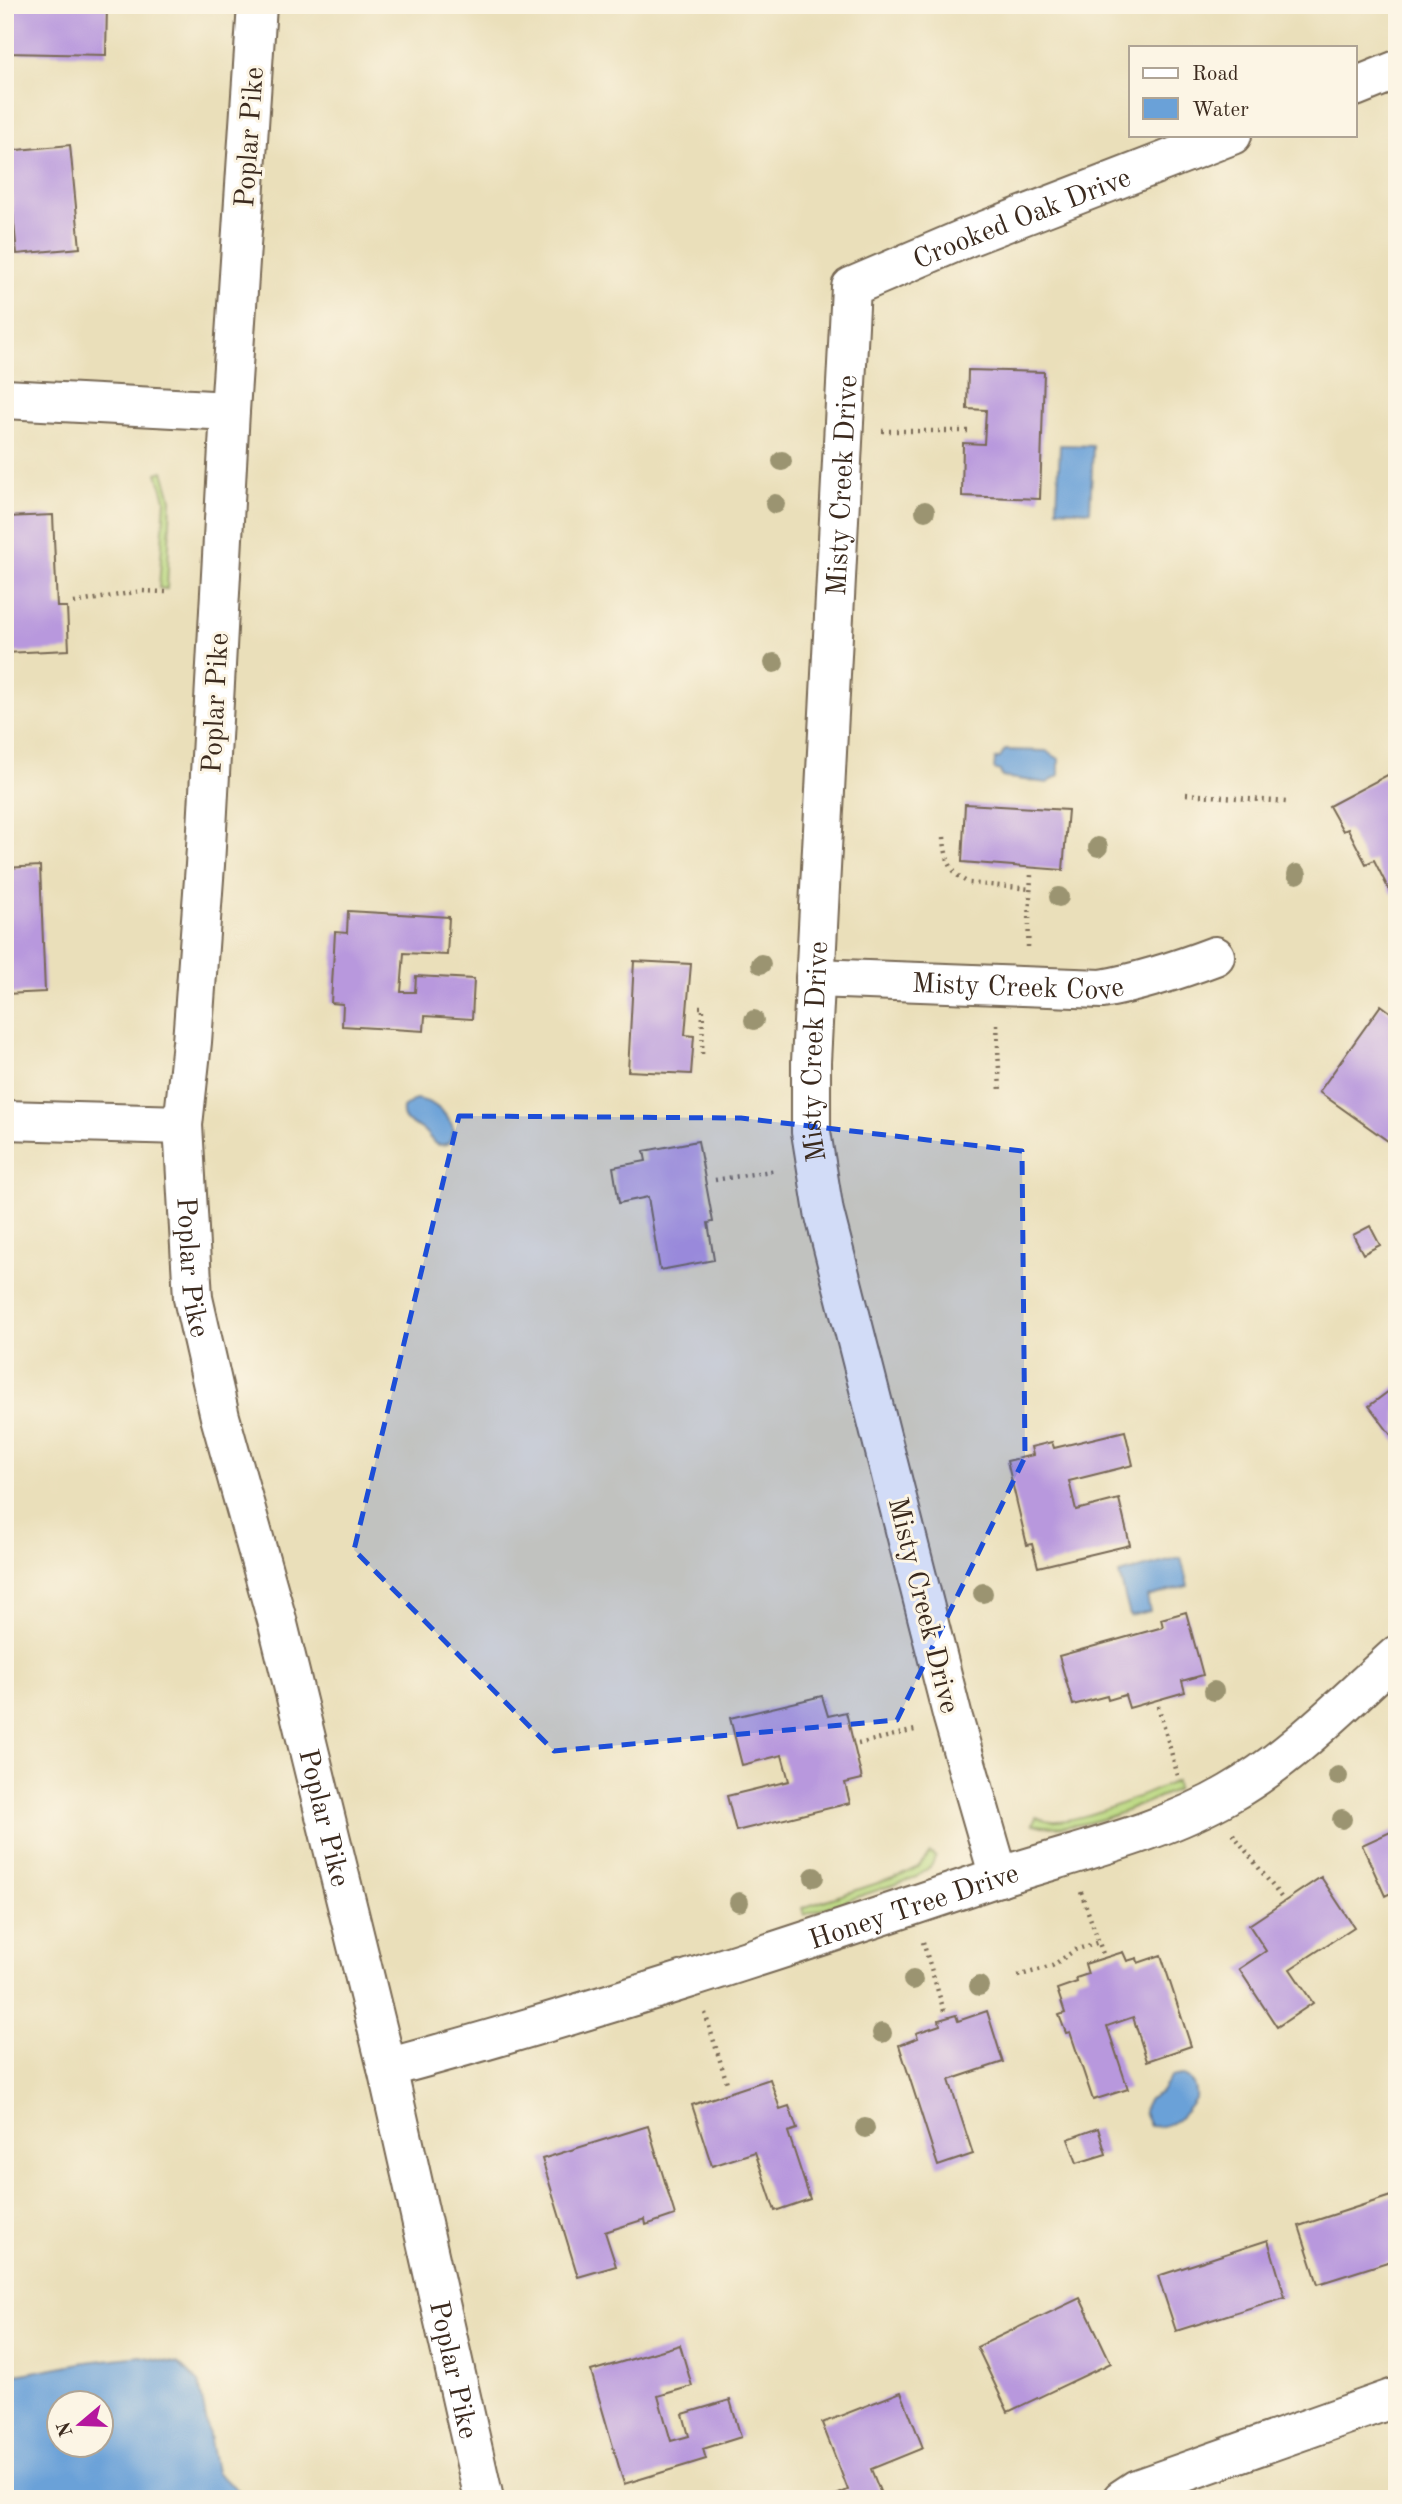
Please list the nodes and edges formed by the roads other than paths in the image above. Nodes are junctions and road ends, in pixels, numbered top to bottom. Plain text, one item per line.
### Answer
1 (257, 5) edge
2 (1397, 70) edge
3 (1356, 87) edge
4 (1229, 136) edge
5 (851, 287) joint
6 (5, 399) edge
7 (230, 411) junction
8 (1215, 956) dead end
9 (816, 978) junction
10 (5, 1119) edge
11 (183, 1125) junction
12 (1397, 1655) edge
13 (999, 1877) junction
14 (387, 2068) junction
15 (1397, 2397) edge
16 (484, 2499) edge
17 (1122, 2499) edge

1 - 7 street, Poplar Pike
2 - 3 street
4 - 5 street, Crooked Oak Drive
5 - 9 street, Misty Creek Drive
6 - 7 street
7 - 11 street, Poplar Pike
8 - 9 street, Misty Creek Cove
9 - 13 street, Misty Creek Drive
10 - 11 street
11 - 14 street, Poplar Pike
12 - 13 street, Honey Tree Drive
13 - 14 street, Honey Tree Drive
14 - 16 street, Poplar Pike
15 - 17 street

